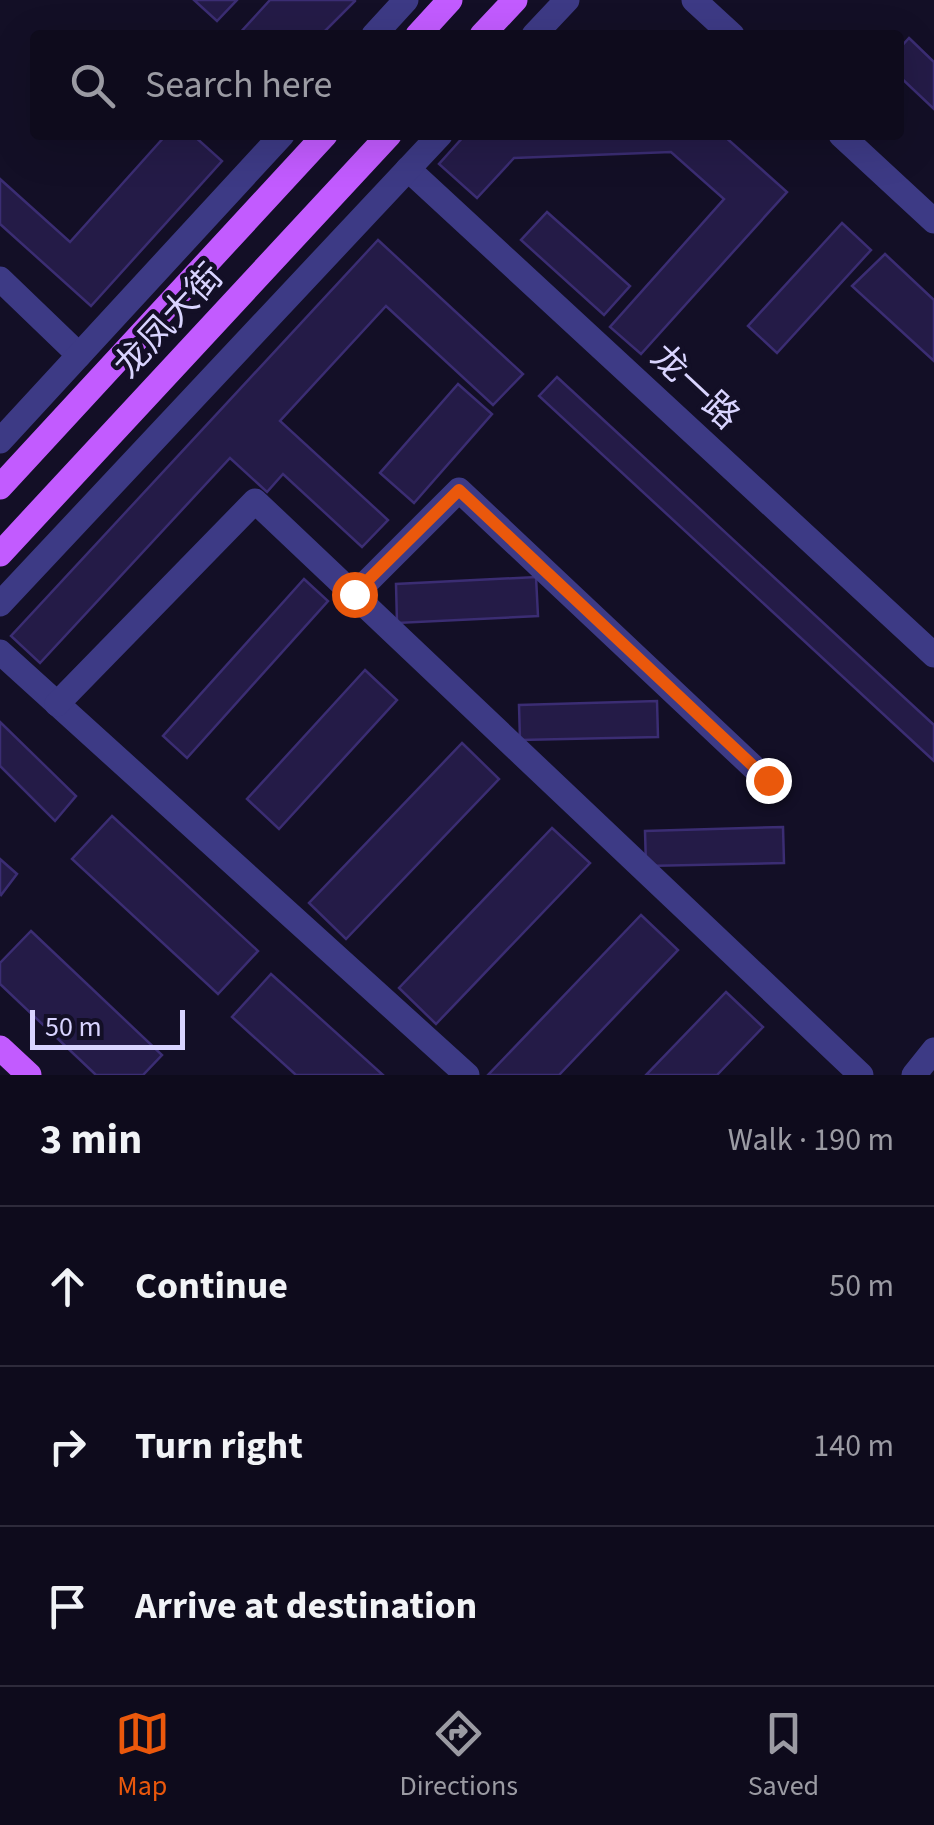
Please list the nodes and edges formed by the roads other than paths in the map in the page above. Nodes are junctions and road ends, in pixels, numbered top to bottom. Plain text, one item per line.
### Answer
1 (406, 0) edge
2 (450, 0) edge
3 (515, 0) edge
4 (567, 0) edge
5 (694, 0) edge
6 (379, 30) edge
7 (423, 30) edge
8 (487, 30) edge
9 (539, 30) edge
10 (727, 30) edge
11 (277, 140) edge
12 (320, 140) edge
13 (384, 140) edge
14 (435, 140) edge
15 (846, 140) edge
16 (408, 169) junction
17 (934, 221) edge
18 (0, 279) edge
19 (79, 355) junction
20 (0, 441) edge
21 (0, 486) edge
22 (0, 554) edge
23 (354, 594) junction
24 (0, 604) edge
25 (0, 652) edge
26 (934, 655) edge
27 (58, 704) junction
28 (768, 780) dead end
29 (0, 1048) edge
30 (934, 1050) edge
31 (28, 1075) edge
32 (466, 1075) edge
33 (860, 1075) edge
34 (914, 1075) edge

1 - 6 street
2 - 7 main road
3 - 8 main road
4 - 9 street
5 - 10 street
11 - 19 street
12 - 21 main road, 龙凤大街
13 - 22 main road, 龙凤大街
14 - 16 street
15 - 17 street
16 - 24 street
16 - 26 street, 龙一路
18 - 19 street
19 - 20 street
23 - 27 street
23 - 28 street
23 - 33 street
25 - 27 street
27 - 32 street
29 - 31 main road
30 - 34 street

